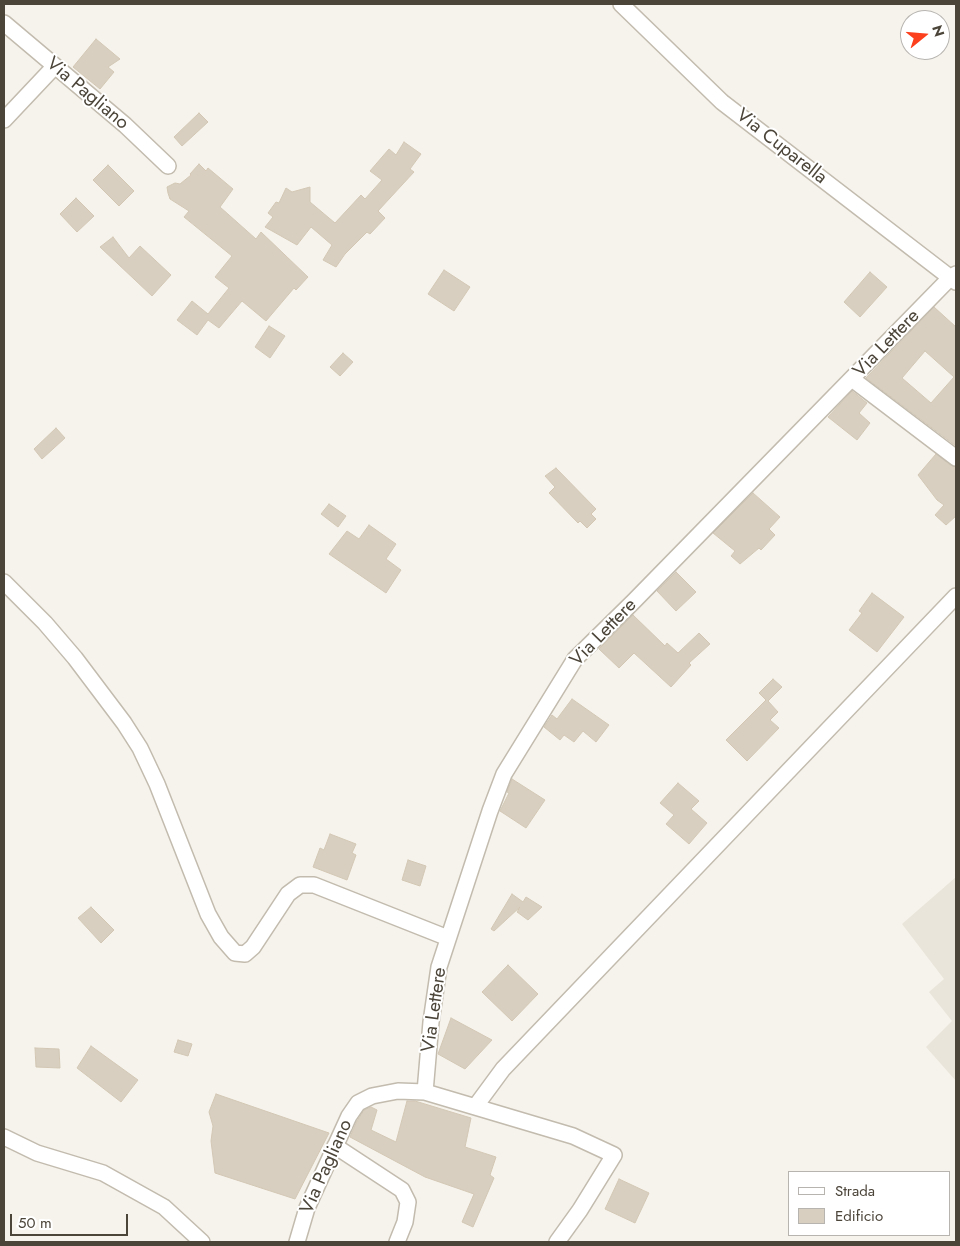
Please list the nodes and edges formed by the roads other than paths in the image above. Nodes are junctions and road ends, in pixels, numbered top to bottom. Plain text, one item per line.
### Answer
1 (620, 4) edge
2 (4, 23) edge
3 (54, 67) junction
4 (4, 120) edge
5 (168, 166) dead end
6 (954, 278) edge
7 (852, 379) junction
8 (956, 458) edge
9 (4, 582) edge
10 (956, 596) edge
11 (448, 938) junction
12 (425, 1092) junction
13 (474, 1107) junction
14 (4, 1137) edge
15 (335, 1146) junction
16 (202, 1242) edge
17 (297, 1242) edge
18 (397, 1242) edge
19 (557, 1242) edge

1 - 6 street, Via Cuparella
2 - 3 street, Via Pagliano
3 - 4 street
3 - 5 street, Via Pagliano
6 - 7 street, Via Lettere
7 - 8 street
7 - 11 street, Via Lettere
9 - 11 street
10 - 13 street
11 - 12 street, Via Lettere
12 - 13 street, Via Pagliano
12 - 15 street, Via Pagliano
13 - 19 street, Via Pagliano
14 - 16 street
15 - 17 street, Via Pagliano
15 - 18 street

